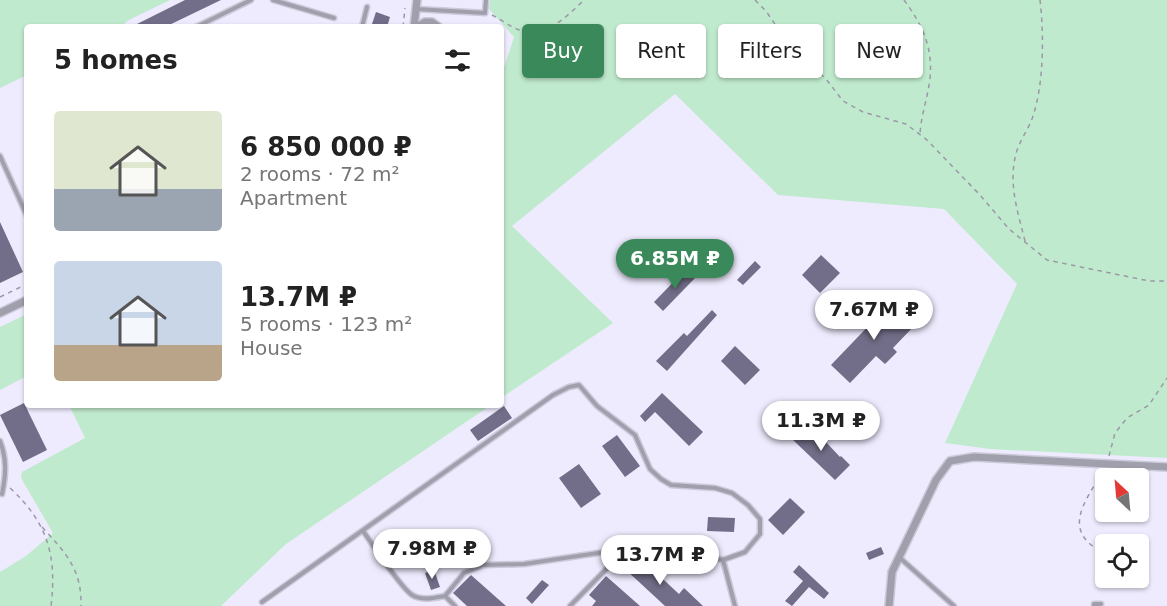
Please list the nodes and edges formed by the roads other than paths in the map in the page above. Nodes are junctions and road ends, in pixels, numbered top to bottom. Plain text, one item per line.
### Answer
1 (251, 0) edge
2 (273, 0) edge
3 (417, 0) edge
4 (486, 0) edge
5 (367, 6) dead end
6 (416, 9) junction
7 (334, 18) dead end
8 (202, 24) edge
9 (363, 24) edge
10 (416, 24) edge
11 (0, 156) edge
12 (24, 209) edge
13 (24, 301) edge
14 (0, 313) edge
15 (0, 441) edge
16 (1167, 467) edge
17 (2, 494) dead end
18 (363, 531) junction
19 (626, 549) junction
20 (899, 558) junction
21 (723, 560) junction
22 (445, 596) junction
23 (262, 602) dead end
24 (1101, 604) dead end
25 (455, 606) edge
26 (570, 606) edge
27 (735, 606) edge
28 (889, 606) edge
29 (954, 606) edge
30 (1094, 606) edge

1 - 8 lane
2 - 7 lane
3 - 6 street
4 - 6 lane
5 - 9 lane
6 - 10 street
11 - 12 lane
13 - 14 street
15 - 17 lane
16 - 20 street
18 - 21 lane
18 - 22 lane
18 - 23 lane
19 - 21 lane
19 - 22 lane
19 - 26 lane
20 - 28 street
20 - 29 lane
21 - 27 lane
22 - 25 lane
24 - 30 lane

